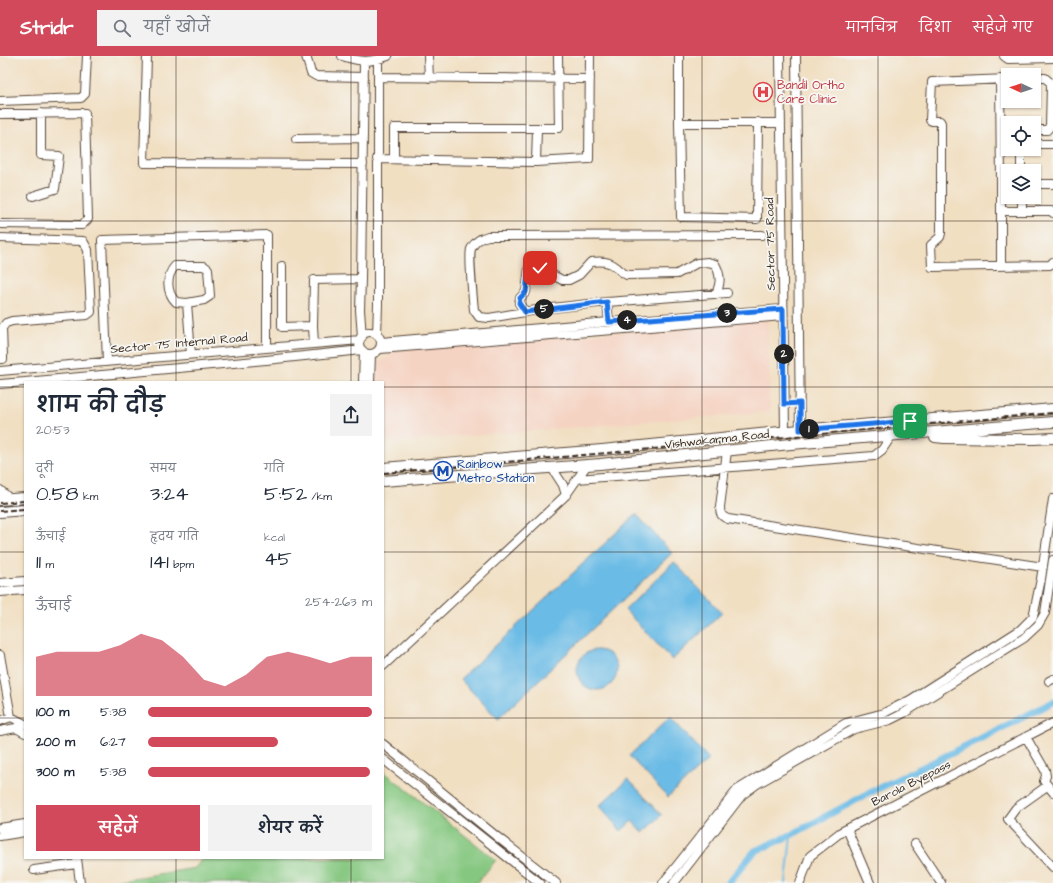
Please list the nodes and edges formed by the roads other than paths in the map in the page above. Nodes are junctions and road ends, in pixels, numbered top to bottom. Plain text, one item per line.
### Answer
1 (87, 56) edge
2 (147, 56) edge
3 (306, 56) edge
4 (342, 56) edge
5 (388, 56) edge
6 (428, 56) edge
7 (558, 56) edge
8 (590, 56) edge
9 (679, 56) edge
10 (780, 56) edge
11 (796, 56) edge
12 (1004, 56) edge
13 (1053, 58) edge
14 (378, 60) junction
15 (364, 62) junction
16 (364, 77) junction
17 (378, 77) junction
18 (429, 78) junction
19 (1041, 78) edge
20 (558, 79) junction
21 (590, 79) junction
22 (1001, 79) edge
23 (0, 100) edge
24 (41, 113) junction
25 (0, 114) edge
26 (758, 122) junction
27 (679, 123) junction
28 (781, 123) junction
29 (537, 128) junction
30 (1041, 130) edge
31 (363, 138) junction
32 (296, 139) dead end
33 (1041, 144) edge
34 (1053, 144) edge
35 (378, 158) junction
36 (394, 159) junction
37 (536, 162) junction
38 (363, 164) junction
39 (1041, 184) edge
40 (1053, 184) edge
41 (33, 196) dead end
42 (1002, 204) edge
43 (1022, 204) edge
44 (362, 208) junction
45 (377, 208) junction
46 (1001, 211) junction
47 (1022, 211) junction
48 (1053, 213) edge
49 (0, 224) edge
50 (762, 235) dead end
51 (0, 238) edge
52 (1053, 262) edge
53 (282, 266) dead end
54 (1001, 266) junction
55 (361, 279) junction
56 (727, 293) dead end
57 (716, 294) junction
58 (607, 302) junction
59 (187, 303) junction
60 (525, 312) junction
61 (783, 312) junction
62 (609, 322) junction
63 (313, 326) junction
64 (361, 338) junction
65 (379, 342) junction
66 (314, 344) junction
67 (267, 348) junction
68 (366, 352) junction
69 (191, 354) junction
70 (1, 359) edge
71 (107, 361) junction
72 (2, 371) edge
73 (36, 381) edge
74 (363, 381) edge
75 (370, 381) edge
76 (24, 382) edge
77 (0, 384) edge
78 (800, 403) junction
79 (784, 404) junction
80 (1053, 409) edge
81 (1053, 422) edge
82 (800, 430) junction
83 (785, 432) junction
84 (914, 434) junction
85 (892, 435) junction
86 (1053, 438) edge
87 (727, 451) junction
88 (623, 462) junction
89 (587, 465) junction
90 (384, 468) edge
91 (552, 468) junction
92 (725, 468) junction
93 (624, 476) junction
94 (577, 479) junction
95 (384, 481) edge
96 (0, 490) edge
97 (566, 495) junction
98 (24, 498) edge
99 (1053, 499) edge
100 (5, 500) edge
101 (24, 510) edge
102 (0, 512) edge
103 (1053, 560) edge
104 (1043, 567) junction
105 (24, 581) edge
106 (0, 583) edge
107 (1040, 584) junction
108 (1051, 588) edge
109 (24, 590) edge
110 (0, 592) edge
111 (0, 654) edge
112 (384, 665) edge
113 (11, 717) junction
114 (0, 721) edge
115 (1053, 723) edge
116 (24, 724) edge
117 (0, 731) edge
118 (24, 732) edge
119 (1026, 737) junction
120 (384, 745) edge
121 (384, 760) edge
122 (1050, 789) edge
123 (24, 824) edge
124 (0, 828) edge
125 (847, 829) junction
126 (24, 832) edge
127 (0, 836) edge
128 (915, 844) dead end
129 (77, 861) edge
130 (1053, 867) edge
131 (34, 870) dead end
132 (80, 883) edge
133 (540, 883) edge
134 (556, 883) edge
135 (663, 883) edge
136 (674, 883) edge
137 (800, 883) edge
138 (870, 883) edge
139 (941, 883) edge

1 - 23 street
2 - 38 street
3 - 16 street
4 - 15 street
5 - 14 street
6 - 18 street
7 - 20 street
8 - 21 street
9 - 27 street
10 - 28 street, Sector 75 Road
11 - 78 street
12 - 13 street
14 - 15 street
14 - 17 street
15 - 16 street
16 - 31 street
17 - 18 street
17 - 35 street
18 - 20 street
19 - 30 street
20 - 21 street
20 - 29 street
21 - 37 street
22 - 54 street
24 - 25 street
24 - 41 street
24 - 49 street
26 - 27 street
26 - 27 street
26 - 28 street
28 - 61 street, Sector 75 Road
29 - 36 street
29 - 37 street
31 - 32 street
31 - 38 street
33 - 34 street
35 - 36 street
35 - 45 street
36 - 37 street
38 - 44 street
39 - 40 street
42 - 46 street
43 - 47 street
44 - 45 street
44 - 55 street
45 - 65 street
46 - 47 street
46 - 54 street
47 - 48 street
50 - 60 street
51 - 70 street
52 - 54 street
53 - 63 street
55 - 63 street
55 - 64 street
56 - 57 street
57 - 58 street
57 - 60 street
58 - 60 street
58 - 62 street
59 - 59 street
59 - 69 street
61 - 62 street
61 - 65 street
61 - 79 street, Sector 75 Road
62 - 65 street
63 - 66 street
64 - 65 street
64 - 66 street, Sector 75 Internal Road
64 - 68 street
65 - 68 street
66 - 67 street, Sector 75 Internal Road
67 - 69 street, Sector 75 Internal Road
67 - 71 street
68 - 73 street, Sector 75 Internal Road
68 - 74 street
68 - 75 street
69 - 71 street, Sector 75 Internal Road
70 - 72 street
71 - 72 street, Sector 75 Internal Road
76 - 77 street, Sector 75 Internal Road
78 - 79 street
78 - 82 street
79 - 83 street, Sector 75 Road
80 - 82 main road, Vishwakarma Road
81 - 84 main road, Vishwakarma Road
82 - 83 main road, Vishwakarma Road
83 - 90 main road, Vishwakarma Road
84 - 85 main road, Vishwakarma Road
84 - 86 main road
85 - 87 main road, Vishwakarma Road
85 - 92 street
87 - 88 main road, Vishwakarma Road
87 - 92 street
88 - 89 main road, Vishwakarma Road
88 - 93 street
89 - 91 main road, Vishwakarma Road
89 - 94 street
91 - 95 main road, Vishwakarma Road
91 - 97 street
92 - 93 street
92 - 104 street
93 - 94 street
94 - 97 street
96 - 100 street
97 - 112 street
98 - 100 main road
99 - 104 street
101 - 102 main road
103 - 108 street
104 - 107 street
105 - 106 street
107 - 108 street
107 - 135 street
108 - 136 street
109 - 110 street
111 - 113 street
113 - 114 street
113 - 116 street
115 - 119 street, Barola Byepass
117 - 118 street
119 - 122 street
119 - 125 street, Barola Byepass
120 - 134 street
121 - 133 street
122 - 130 street
123 - 124 street
125 - 137 street, Barola Byepass
125 - 138 street
126 - 127 street
128 - 139 street
129 - 131 street
129 - 132 street

